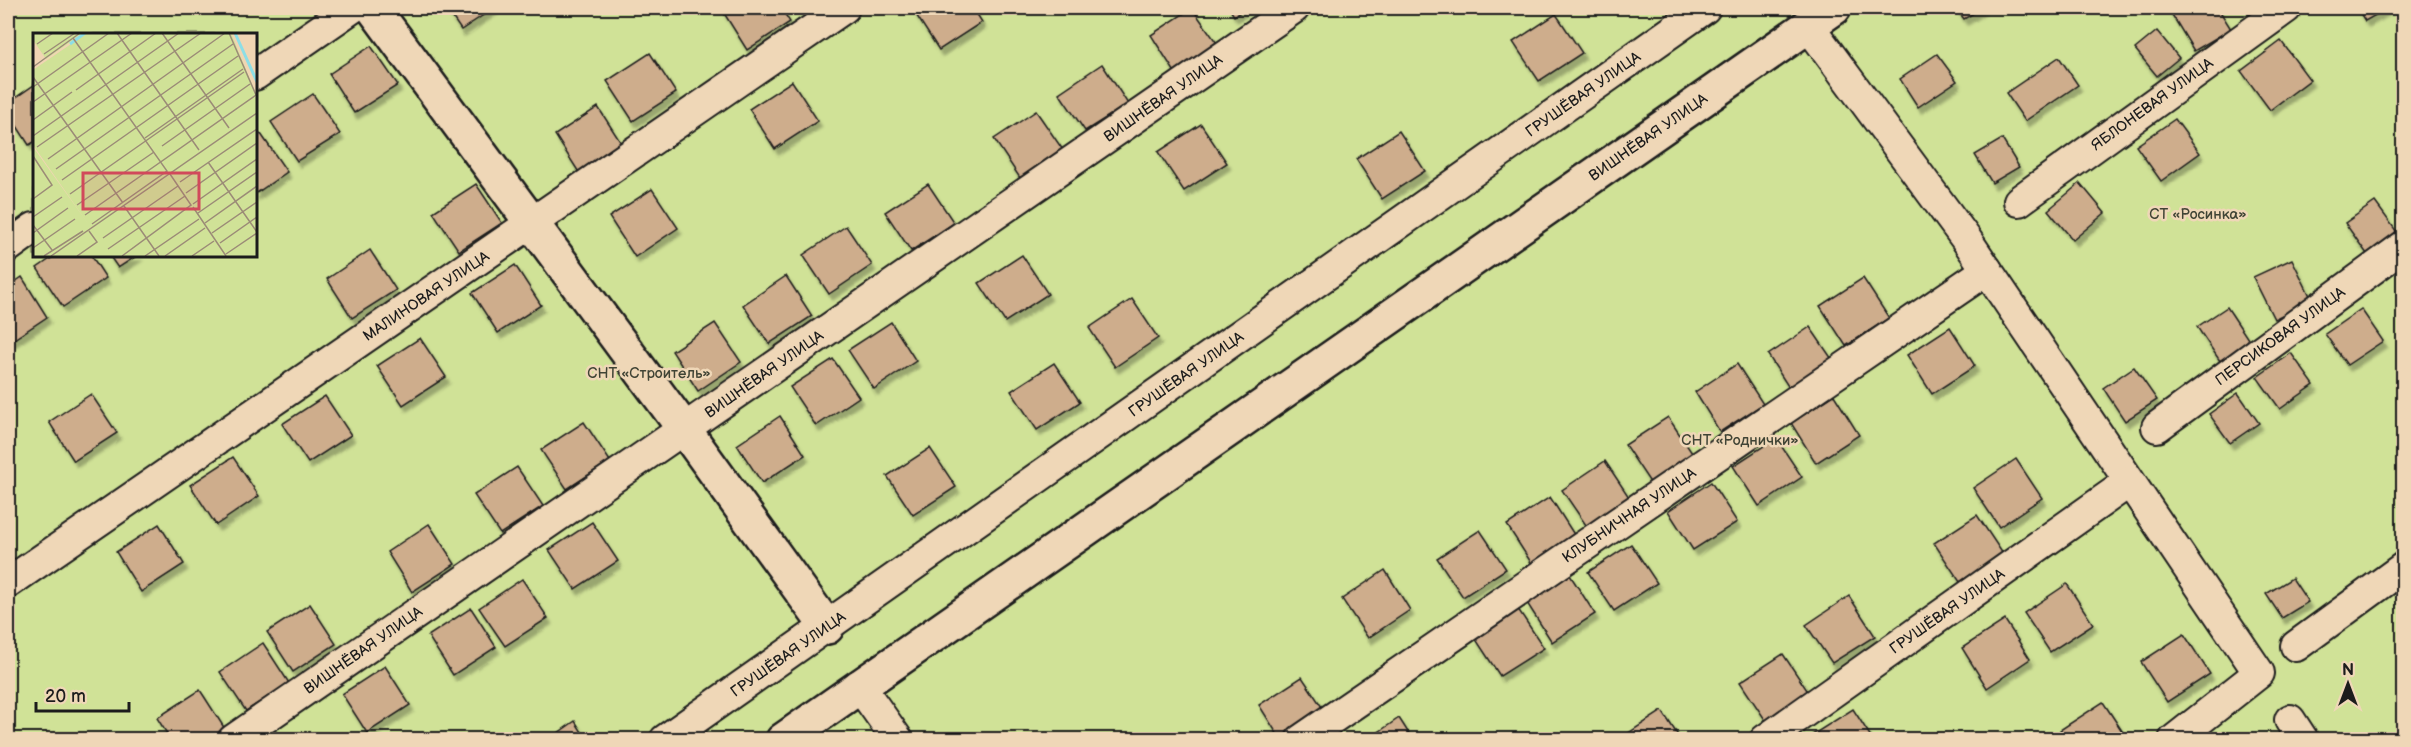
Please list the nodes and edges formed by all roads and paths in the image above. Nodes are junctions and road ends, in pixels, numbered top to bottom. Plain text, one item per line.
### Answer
1 (351, 8) edge
2 (373, 8) edge
3 (844, 8) edge
4 (1294, 8) edge
5 (1705, 8) edge
6 (2286, 8) edge
7 (1821, 16) edge
8 (256, 74) edge
9 (2019, 201) dead end
10 (532, 223) junction
11 (33, 229) edge
12 (2403, 246) edge
13 (8, 247) edge
14 (1987, 270) junction
15 (2157, 427) dead end
16 (684, 429) junction
17 (2129, 482) junction
18 (2403, 567) edge
19 (8, 584) edge
20 (827, 627) junction
21 (2296, 646) dead end
22 (859, 685) junction
23 (232, 740) edge
24 (665, 740) edge
25 (783, 740) edge
26 (898, 740) edge
27 (1301, 740) edge
28 (1765, 740) edge
29 (2174, 740) edge

1 - 8 street
2 - 10 street
3 - 10 street, МАЛИНОВАЯ УЛИЦА
4 - 16 street, ВИШНЁВАЯ УЛИЦА
5 - 20 street, ГРУШЁВАЯ УЛИЦА
6 - 9 street, ЯБЛОНЕВАЯ УЛИЦА
7 - 14 street
7 - 22 street, ВИШНЁВАЯ УЛИЦА
10 - 16 street
10 - 19 street, МАЛИНОВАЯ УЛИЦА
11 - 13 street
12 - 15 street, ПЕРСИКОВАЯ УЛИЦА
14 - 17 street
14 - 27 street, КЛУБНИЧНАЯ УЛИЦА
16 - 20 street
16 - 23 street, ВИШНЁВАЯ УЛИЦА
17 - 28 street, ГРУШЁВАЯ УЛИЦА
17 - 29 street
18 - 21 street
20 - 24 street, ГРУШЁВАЯ УЛИЦА
22 - 25 street, ВИШНЁВАЯ УЛИЦА
22 - 26 street

